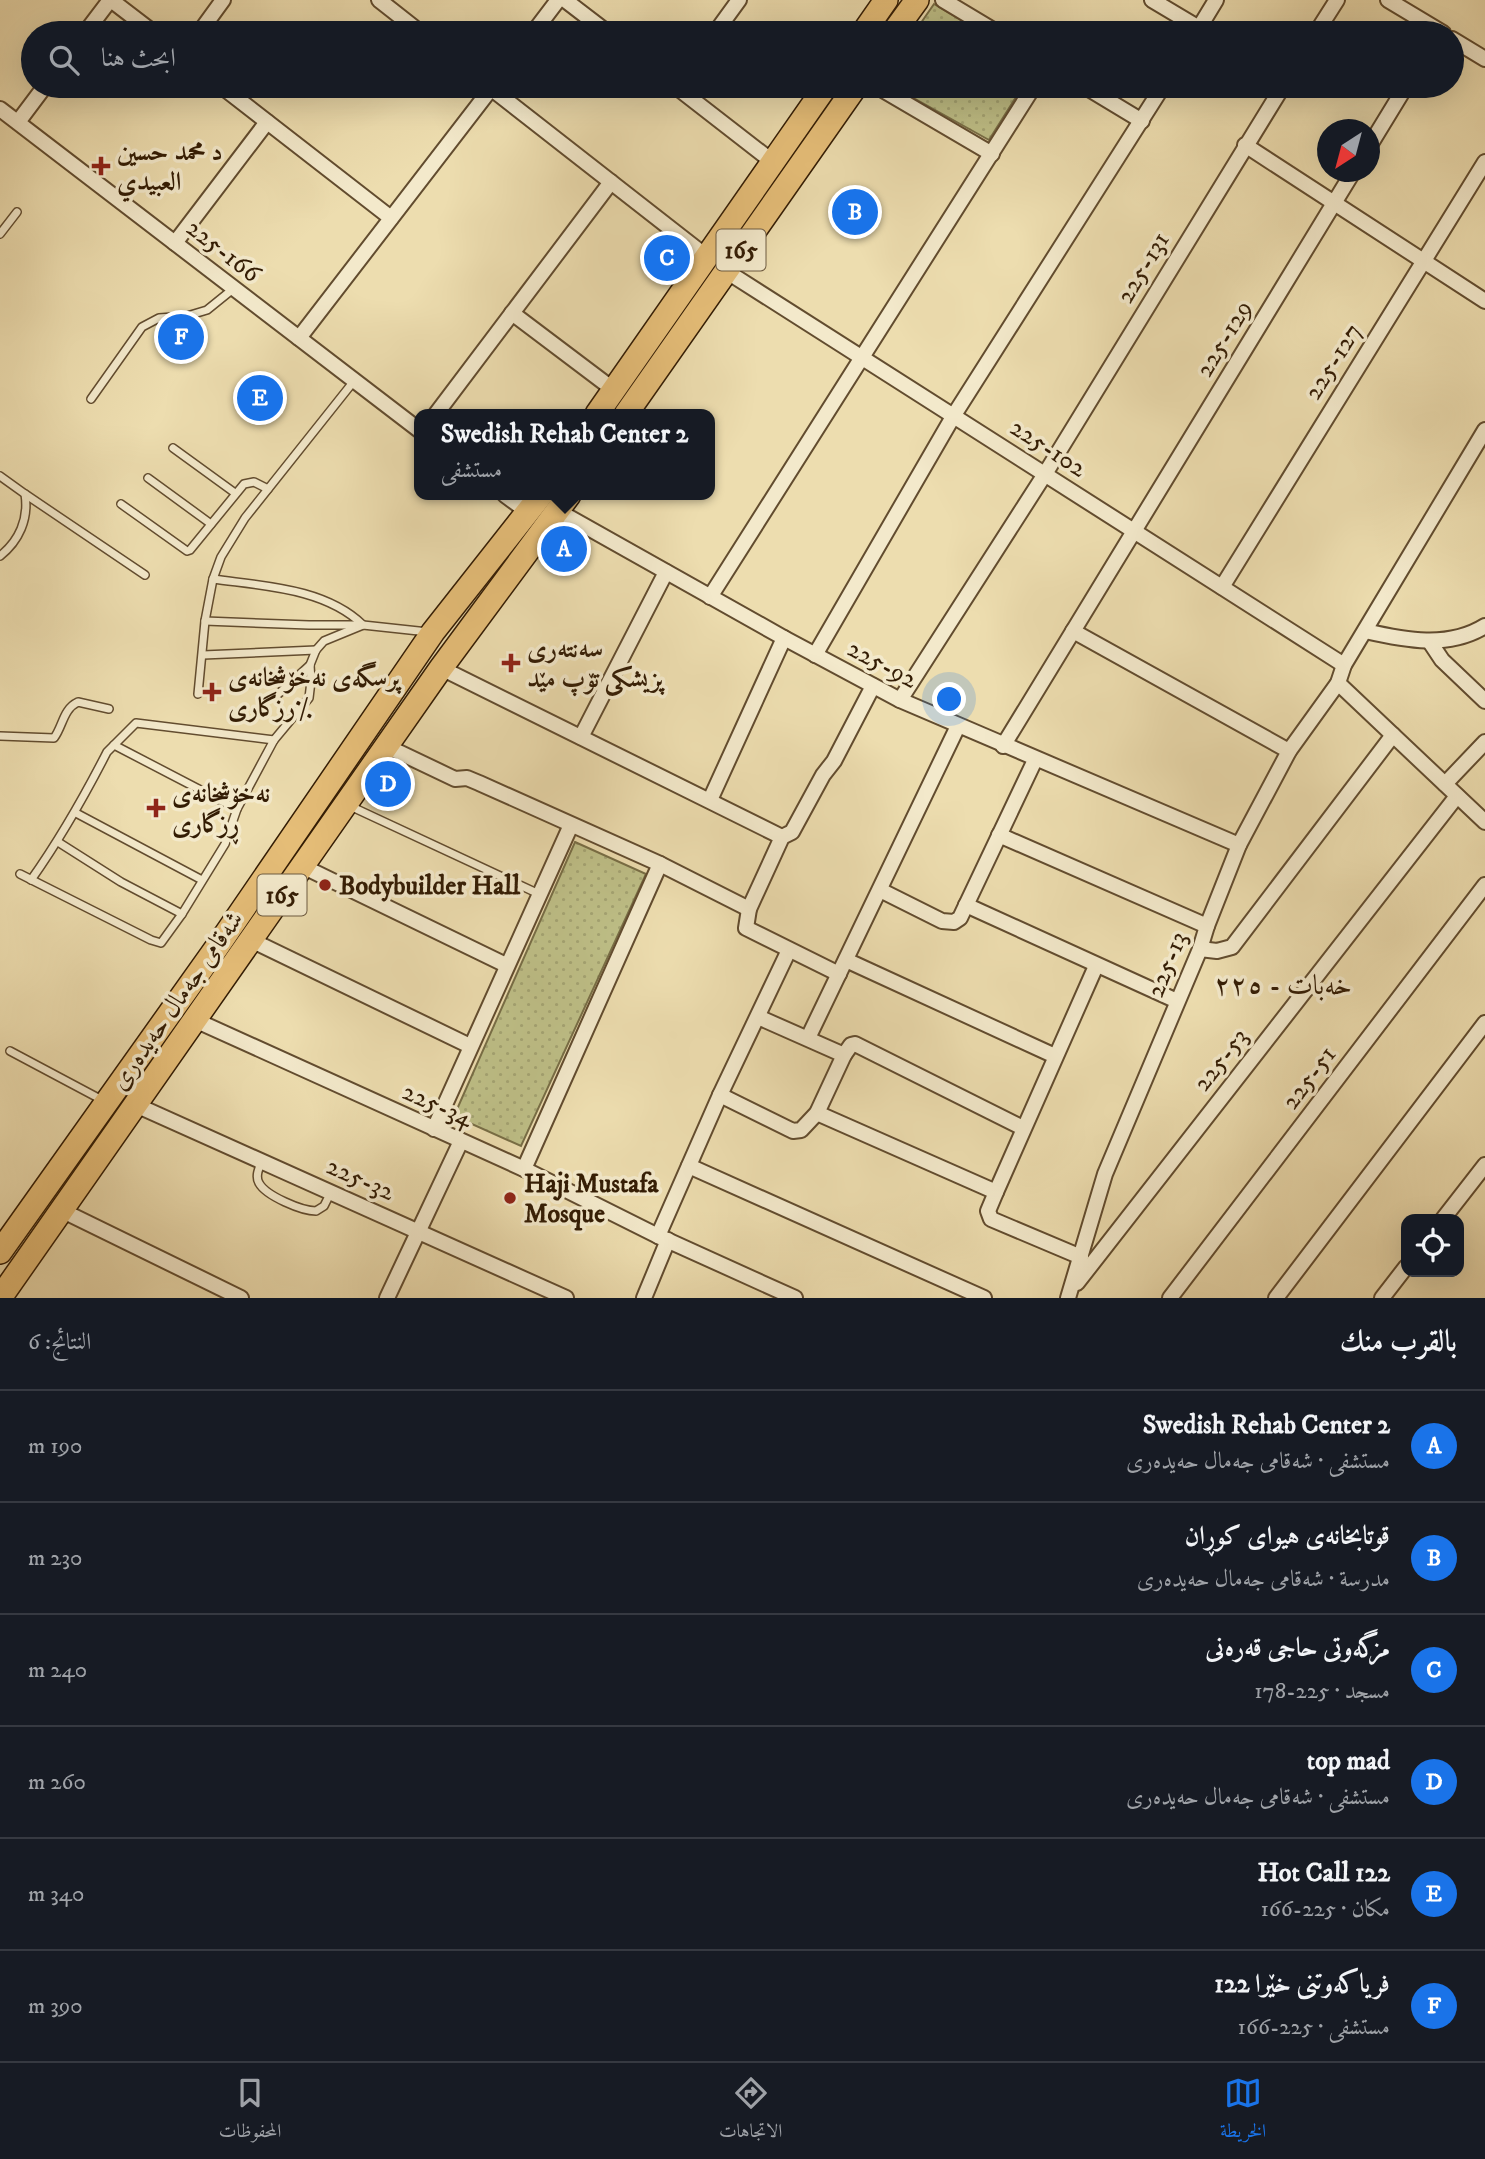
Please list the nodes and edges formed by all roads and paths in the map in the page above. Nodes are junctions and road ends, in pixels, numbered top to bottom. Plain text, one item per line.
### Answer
1 (111, 0) edge
2 (223, 0) edge
3 (379, 0) edge
4 (558, 0) edge
5 (565, 0) edge
6 (739, 0) edge
7 (886, 0) edge
8 (916, 0) edge
9 (943, 0) edge
10 (1152, 0) edge
11 (1216, 0) edge
12 (1337, 0) edge
13 (1388, 0) edge
14 (1418, 0) edge
15 (1409, 13) junction
16 (94, 21) edge
17 (138, 21) edge
18 (208, 21) edge
19 (406, 21) edge
20 (542, 21) edge
21 (592, 21) edge
22 (724, 21) edge
23 (871, 21) edge
24 (901, 21) edge
25 (978, 21) edge
26 (1182, 21) edge
27 (1203, 21) edge
28 (1324, 21) edge
29 (1422, 21) edge
30 (1464, 46) edge
31 (1485, 59) edge
32 (36, 98) edge
33 (236, 98) edge
34 (481, 98) edge
35 (505, 98) edge
36 (692, 98) edge
37 (818, 98) edge
38 (848, 98) edge
39 (896, 98) edge
40 (1027, 98) edge
41 (1104, 98) edge
42 (1156, 98) edge
43 (1275, 98) edge
44 (1399, 98) edge
45 (0, 109) edge
46 (1142, 121) junction
47 (18, 122) junction
48 (267, 122) junction
49 (1380, 129) edge
50 (1245, 145) junction
51 (992, 154) junction
52 (773, 162) junction
53 (1485, 162) edge
54 (611, 182) junction
55 (1347, 182) edge
56 (1334, 203) junction
57 (18, 212) dead end
58 (391, 218) junction
59 (0, 234) edge
60 (176, 243) junction
61 (707, 257) junction
62 (1423, 260) junction
63 (726, 271) junction
64 (234, 288) junction
65 (1485, 301) edge
66 (512, 313) junction
67 (299, 338) junction
68 (862, 357) junction
69 (355, 381) junction
70 (614, 390) junction
71 (91, 400) dead end
72 (440, 409) edge
73 (601, 409) edge
74 (629, 409) edge
75 (954, 415) junction
76 (414, 426) edge
77 (1485, 430) edge
78 (173, 448) dead end
79 (1045, 474) junction
80 (0, 476) edge
81 (148, 478) dead end
82 (268, 489) junction
83 (235, 493) junction
84 (25, 494) junction
85 (534, 503) edge
86 (563, 503) edge
87 (121, 504) dead end
88 (211, 524) junction
89 (1134, 531) junction
90 (0, 556) edge
91 (666, 572) junction
92 (145, 575) dead end
93 (213, 579) junction
94 (1222, 587) junction
95 (710, 597) junction
96 (205, 621) junction
97 (363, 625) junction
98 (1485, 626) edge
99 (1073, 631) junction
100 (1365, 631) junction
101 (433, 632) junction
102 (784, 638) junction
103 (1430, 642) junction
104 (316, 650) junction
105 (815, 654) junction
106 (202, 655) junction
107 (310, 665) junction
108 (1345, 665) junction
109 (441, 668) junction
110 (1338, 683) junction
111 (873, 686) junction
112 (198, 694) dead end
113 (275, 697) dead end
114 (900, 700) junction
115 (1485, 701) edge
116 (109, 709) dead end
117 (958, 726) junction
118 (1393, 735) junction
119 (0, 736) edge
120 (581, 737) junction
121 (274, 740) junction
122 (1485, 742) edge
123 (114, 745) junction
124 (386, 746) junction
125 (1003, 746) junction
126 (1289, 751) junction
127 (1035, 760) junction
128 (1445, 784) junction
129 (1457, 796) junction
130 (710, 800) junction
131 (346, 805) junction
132 (237, 809) junction
133 (76, 813) junction
134 (1485, 822) edge
135 (570, 825) junction
136 (999, 835) junction
137 (782, 837) junction
138 (58, 842) junction
139 (1239, 845) junction
140 (660, 864) junction
141 (302, 866) junction
142 (20, 874) dead end
143 (31, 880) junction
144 (202, 880) junction
145 (1485, 885) edge
146 (880, 890) junction
147 (539, 894) junction
148 (963, 912) junction
149 (182, 914) junction
150 (748, 916) junction
151 (1207, 926) junction
152 (217, 947) junction
153 (1200, 949) junction
154 (244, 950) junction
155 (789, 950) junction
156 (846, 960) junction
157 (506, 965) junction
158 (1096, 966) junction
159 (839, 974) junction
160 (1177, 1001) junction
161 (758, 1017) junction
162 (195, 1020) junction
163 (1485, 1023) edge
164 (808, 1038) junction
165 (470, 1046) junction
166 (10, 1051) dead end
167 (844, 1055) junction
168 (1055, 1056) junction
169 (720, 1096) junction
170 (107, 1103) junction
171 (136, 1105) junction
172 (817, 1113) junction
173 (1023, 1128) junction
174 (434, 1129) junction
175 (461, 1141) junction
176 (262, 1161) junction
177 (1485, 1165) edge
178 (690, 1166) junction
179 (524, 1170) junction
180 (331, 1192) junction
181 (996, 1192) junction
182 (61, 1210) junction
183 (1447, 1214) edge
184 (419, 1230) junction
185 (663, 1238) junction
186 (0, 1252) edge
187 (1081, 1257) junction
188 (1401, 1273) edge
189 (766, 1292) edge
190 (1071, 1292) edge
191 (7, 1296) edge
192 (241, 1298) edge
193 (387, 1298) edge
194 (566, 1298) edge
195 (644, 1298) edge
196 (795, 1298) edge
197 (984, 1298) edge
198 (1170, 1298) edge
199 (1276, 1298) edge
200 (1382, 1298) edge

1 - 16 street
1 - 17 street
2 - 18 street
3 - 19 street
4 - 20 street
5 - 21 street
6 - 22 street
7 - 23 main road
8 - 24 main road
9 - 25 street
10 - 26 street
11 - 27 street
12 - 28 street
13 - 15 street
14 - 15 street
15 - 29 street
30 - 31 street
32 - 47 street
33 - 48 street
34 - 58 street
35 - 54 street
36 - 52 street
37 - 52 main road, 165
38 - 63 main road, 165
39 - 51 street
40 - 51 street
41 - 46 street
42 - 46 street
43 - 50 street, 225-131
44 - 49 street
45 - 47 street, 225-166
46 - 75 street
47 - 60 street, 225-166
48 - 58 street
48 - 60 street
50 - 56 street
50 - 79 street, 225-131
51 - 68 street
52 - 61 main road, 165
53 - 62 street, 225-127
54 - 61 street
54 - 66 street
55 - 56 street, 225-129
56 - 62 street
56 - 89 street, 225-129
57 - 59 lane
58 - 67 street
60 - 64 street, 225-166
61 - 70 main road, 165
62 - 65 street
62 - 94 street, 225-127
63 - 68 street, 225-102
63 - 74 main road, 165
64 - 67 street, 225-166
64 - 71 lane
66 - 70 street
66 - 72 street
67 - 69 street, 225-166
68 - 75 street, 225-102
68 - 95 street
69 - 76 street, 225-166
69 - 82 lane
70 - 73 main road, 165
75 - 79 street, 225-102
75 - 105 street
77 - 100 street, 225-13
78 - 83 lane
79 - 89 street, 225-102
79 - 114 street, 225-131
80 - 84 lane
81 - 88 lane
82 - 83 lane
82 - 93 lane
83 - 88 lane
84 - 90 lane
84 - 92 lane
85 - 101 main road, شەقامی جەمال حەیدەری / 165
86 - 91 street, 225-92
86 - 109 main road, شەقامی جەمال حەیدەری / 165
87 - 88 lane
89 - 94 street, 225-102
89 - 99 street, 225-129
91 - 95 street, 225-92
91 - 120 street
93 - 96 lane
93 - 97 lane
94 - 108 street, 225-102
95 - 102 street, 225-92
96 - 97 lane
96 - 106 lane
97 - 101 lane
97 - 104 lane
98 - 103 street
99 - 125 street, 225-129
99 - 126 street
100 - 103 street
100 - 108 street, 225-13
101 - 152 main road, شەقامی جەمال حەیدەری / 165
102 - 105 street, 225-92
102 - 130 street
103 - 115 street
104 - 106 lane
104 - 107 lane
105 - 111 street, 225-92
106 - 112 lane
107 - 113 lane
107 - 121 lane
108 - 110 street, 225-13
109 - 120 street
109 - 124 main road, شەقامی جەمال حەیدەری / 165
110 - 118 street
110 - 126 street, 225-13
111 - 114 street, 225-92
111 - 137 street
114 - 117 street, 225-92
116 - 119 lane
117 - 125 street, 225-92
117 - 146 street
118 - 128 street
118 - 153 street
120 - 130 street
121 - 123 lane
121 - 132 lane
122 - 128 street
123 - 132 lane
123 - 133 lane
124 - 131 main road, شەقامی جەمال حەیدەری / 165
124 - 135 street
125 - 127 street, 225-92
126 - 139 street, 225-13
127 - 136 street
127 - 139 street, 225-92
128 - 129 street
129 - 134 street
129 - 190 street, 225-53
130 - 137 street
131 - 141 main road, شەقامی جەمال حەیدەری / 165
131 - 147 lane
132 - 144 lane
133 - 138 lane
133 - 144 lane
135 - 140 street
135 - 147 street
136 - 148 street
136 - 151 street
137 - 150 street
138 - 143 lane
138 - 149 lane
139 - 151 street, 225-13
140 - 150 street
140 - 179 street
141 - 154 main road, شەقامی جەمال حەیدەری / 165
141 - 157 street
142 - 143 lane
143 - 149 lane
144 - 149 lane
145 - 198 street, 225-51
146 - 148 street
146 - 156 street
147 - 157 street
148 - 158 street
150 - 155 street
151 - 153 street, 225-13
152 - 154 main road
152 - 170 main road, شەقامی جەمال حەیدەری / 165
153 - 160 street, 225-13
154 - 162 main road, شەقامی جەمال حەیدەری / 165
154 - 165 street
155 - 159 street
155 - 161 street
156 - 159 street
156 - 168 street
157 - 165 street
158 - 160 street
158 - 168 street
159 - 164 street
160 - 187 street, 225-13
161 - 164 street
161 - 169 street
162 - 171 main road, شەقامی جەمال حەیدەری / 165
162 - 174 street, 225-34
163 - 199 street
164 - 167 street
165 - 174 street
166 - 170 lane
167 - 172 street
167 - 173 street
168 - 173 street
169 - 172 street
169 - 178 street
170 - 186 main road, شەقامی جەمال حەیدەری / 165
171 - 176 street, 225-32
171 - 182 main road, شەقامی جەمال حەیدەری / 165
172 - 181 street
173 - 181 street
174 - 175 street, 225-34
175 - 179 street, 225-34
175 - 184 street
176 - 180 street, 225-32
176 - 180 lane
177 - 183 street
178 - 185 street
178 - 197 street
179 - 185 street, 225-34
180 - 184 street, 225-32
181 - 187 street
182 - 191 main road, شەقامی جەمال حەیدەری / 165
182 - 192 street
184 - 193 street
184 - 194 street, 225-32
185 - 189 street, 225-34
185 - 195 street
187 - 190 street, 225-13
188 - 200 street
189 - 196 street, 225-34

